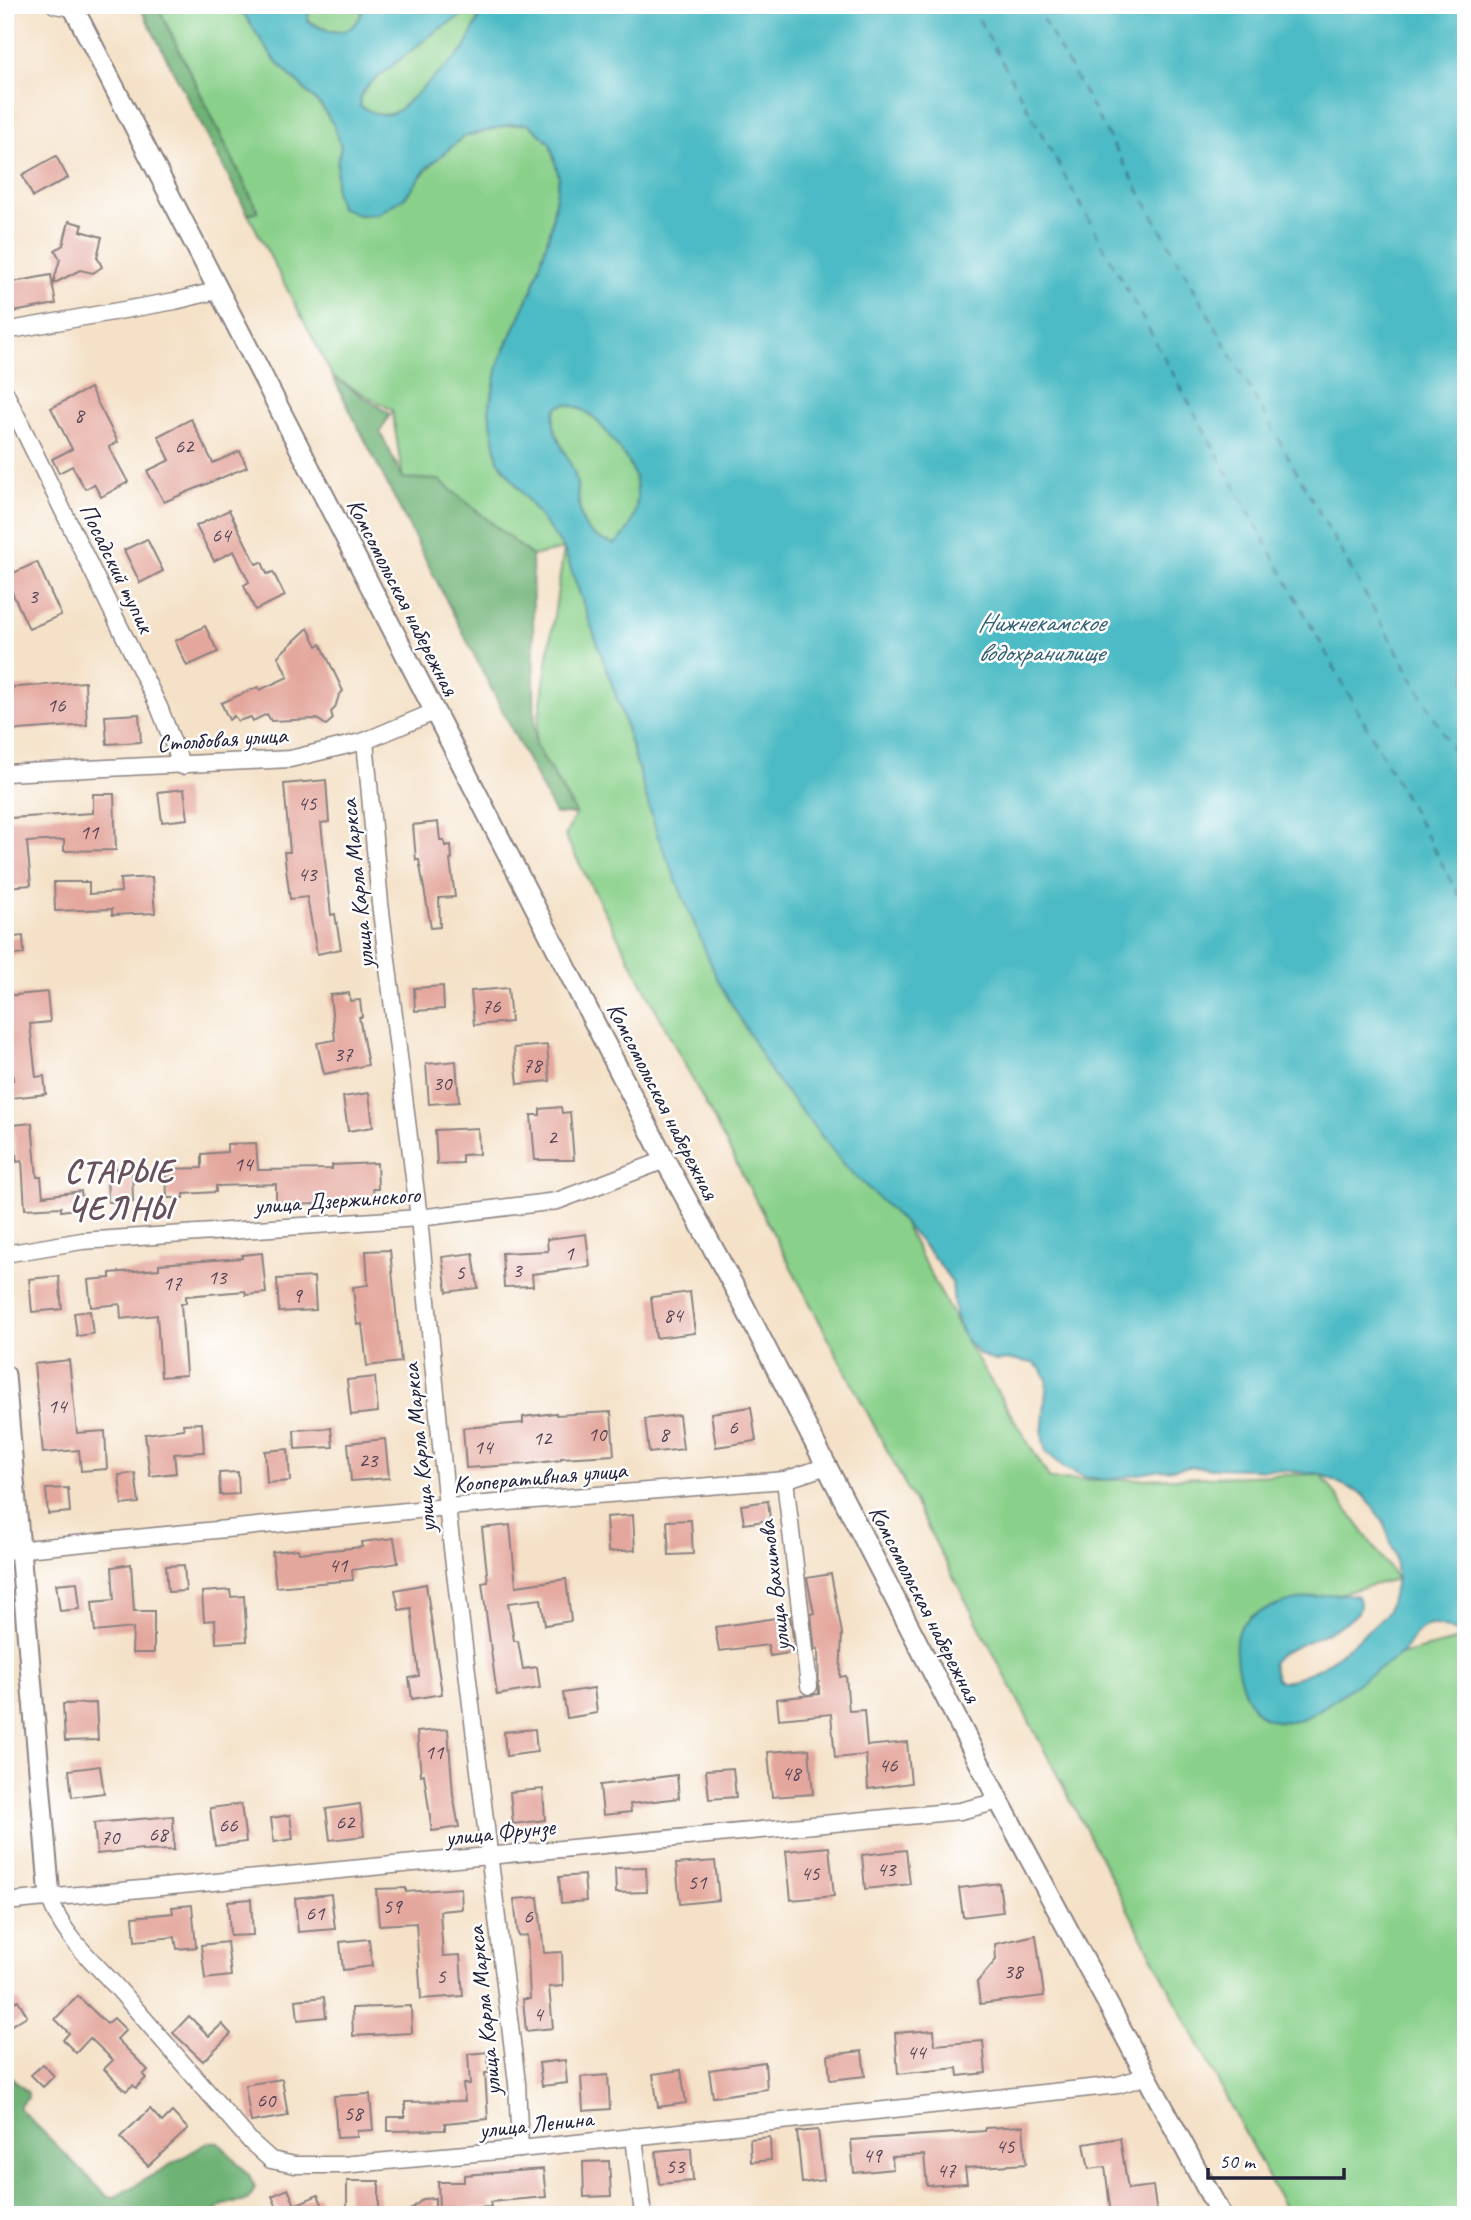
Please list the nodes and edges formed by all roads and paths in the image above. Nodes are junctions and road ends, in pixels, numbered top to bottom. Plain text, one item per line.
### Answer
1 (67, 6) edge
2 (219, 290) junction
3 (5, 331) edge
4 (5, 392) edge
5 (434, 712) junction
6 (365, 741) junction
7 (182, 766) junction
8 (5, 774) edge
9 (666, 1160) junction
10 (419, 1218) junction
11 (5, 1254) edge
12 (5, 1375) edge
13 (827, 1466) junction
14 (785, 1480) junction
15 (447, 1507) junction
16 (12, 1550) edge
17 (809, 1686) dead end
18 (999, 1801) junction
19 (490, 1856) junction
20 (50, 1898) junction
21 (5, 1902) edge
22 (1147, 2076) junction
23 (634, 2136) junction
24 (520, 2149) junction
25 (643, 2215) edge
26 (1221, 2215) edge

1 - 2 street, Комсомольская набережная
2 - 3 street
2 - 5 street, Комсомольская набережная
4 - 7 street, Посадский тупик
5 - 6 street, Столбовая улица
5 - 9 street, Комсомольская набережная
6 - 7 street, Столбовая улица
6 - 10 street, улица Карла Маркса
7 - 8 street, Столбовая улица
9 - 10 street, улица Дзержинского
9 - 13 street, Комсомольская набережная
10 - 11 street, улица Дзержинского
10 - 15 street, улица Карла Маркса
12 - 16 street
13 - 14 street, Кооперативная улица
13 - 18 street, Комсомольская набережная
14 - 15 street, Кооперативная улица
14 - 17 street, улица Вахитова
15 - 16 street, Кооперативная улица
15 - 19 street, улица Карла Маркса
16 - 20 street
18 - 19 street, улица Фрунзе
18 - 22 street, Комсомольская набережная
19 - 20 street, улица Фрунзе
19 - 24 street, улица Карла Маркса
20 - 21 street, улица Фрунзе
20 - 24 street, улица Ленина
22 - 23 street, улица Ленина
22 - 26 street, Комсомольская набережная
23 - 24 street, улица Ленина
23 - 25 street

